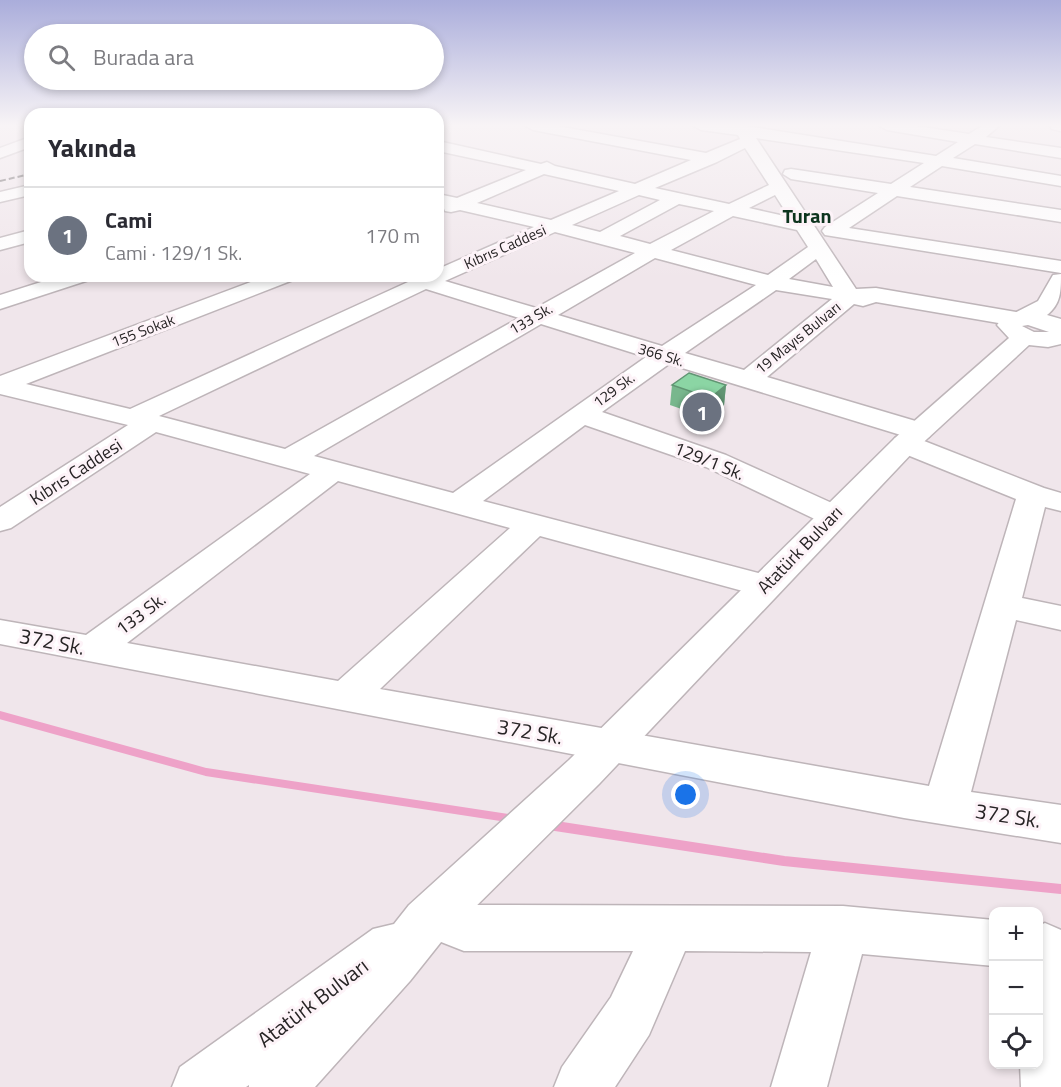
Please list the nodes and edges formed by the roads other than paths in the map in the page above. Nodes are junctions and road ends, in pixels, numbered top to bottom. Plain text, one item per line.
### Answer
1 (521, 177) edge
2 (577, 177) edge
3 (665, 177) edge
4 (780, 177) junction
5 (915, 177) edge
6 (961, 177) edge
7 (1034, 177) edge
8 (1061, 181) edge
9 (636, 190) junction
10 (895, 190) junction
11 (24, 191) edge
12 (0, 197) edge
13 (806, 197) dead end
14 (676, 198) junction
15 (950, 199) junction
16 (447, 202) edge
17 (730, 210) junction
18 (1061, 216) edge
19 (812, 220) junction
20 (552, 227) junction
21 (24, 238) edge
22 (603, 238) junction
23 (826, 240) junction
24 (0, 244) edge
25 (928, 246) junction
26 (653, 251) junction
27 (1061, 267) edge
28 (444, 268) edge
29 (856, 280) junction
30 (1061, 280) edge
31 (63, 282) edge
32 (270, 282) edge
33 (409, 282) edge
34 (425, 282) edge
35 (774, 283) junction
36 (0, 302) edge
37 (536, 316) junction
38 (1060, 326) edge
39 (1021, 327) junction
40 (662, 355) junction
41 (747, 380) junction
42 (0, 386) edge
43 (581, 414) junction
44 (142, 420) junction
45 (912, 437) junction
46 (288, 459) junction
47 (333, 471) junction
48 (1047, 498) edge
49 (458, 504) junction
50 (834, 516) junction
51 (0, 521) edge
52 (534, 524) junction
53 (765, 586) junction
54 (1002, 605) junction
55 (1061, 618) edge
56 (0, 632) edge
57 (92, 650) junction
58 (346, 698) junction
59 (596, 759) junction
60 (945, 806) junction
61 (1061, 824) edge
62 (438, 912) junction
63 (843, 929) junction
64 (669, 930) junction
65 (989, 943) edge
66 (1048, 948) edge
67 (200, 1087) edge
68 (277, 1087) edge
69 (582, 1087) edge
70 (799, 1087) edge
71 (1049, 1087) edge

1 - 16 street
2 - 9 street
3 - 9 street, Kıbrıs Caddesi
4 - 10 street
4 - 13 street
4 - 17 street, 133 Sk.
4 - 19 street
5 - 10 street, 129 Sk.
6 - 15 street
7 - 8 street
9 - 14 street
9 - 20 street, Kıbrıs Caddesi
10 - 15 street
10 - 23 street, 129 Sk.
11 - 12 street
14 - 17 street
14 - 22 street
15 - 18 street
15 - 25 street
16 - 20 street
17 - 19 street
17 - 26 street, 133 Sk.
19 - 23 street
20 - 22 street
20 - 28 street, Kıbrıs Caddesi
21 - 24 street
22 - 26 street
23 - 25 street
23 - 29 street
23 - 29 street
23 - 35 street, 129 Sk.
25 - 27 street
26 - 35 street
26 - 37 street, 133 Sk.
29 - 35 street
29 - 39 street
29 - 39 street
29 - 41 street, 19 Mayıs Bulvarı
30 - 39 street, Atatürk Bulvarı
31 - 36 street
32 - 42 street, 155 Sokak
33 - 44 street, Kıbrıs Caddesi
34 - 37 street, 366 Sk.
35 - 40 street, 129 Sk.
37 - 40 street, 366 Sk.
37 - 46 street, 133 Sk.
38 - 39 street
39 - 45 street, Atatürk Bulvarı
40 - 41 street, 366 Sk.
40 - 43 street, 129 Sk.
41 - 45 street, 366 Sk.
42 - 44 street
43 - 49 street, 129 Sk.
43 - 50 street, 129/1 Sk.
44 - 46 street
44 - 51 street, Kıbrıs Caddesi
45 - 48 street, 366 Sk.
45 - 50 street, Atatürk Bulvarı
46 - 47 street
47 - 49 street
47 - 57 street, 133 Sk.
48 - 54 street
49 - 52 street
50 - 53 street, Atatürk Bulvarı
52 - 53 street
52 - 58 street
53 - 59 street, Atatürk Bulvarı
54 - 55 street
54 - 60 street
56 - 57 street, 372 Sk.
57 - 58 street, 372 Sk.
58 - 59 street, 372 Sk.
59 - 60 street, 372 Sk.
59 - 62 street, Atatürk Bulvarı
60 - 61 street, 372 Sk.
62 - 64 street
62 - 67 street, Atatürk Bulvarı
62 - 68 street, Atatürk Bulvarı
63 - 64 street
63 - 65 street
63 - 70 street
64 - 69 street
66 - 71 street

